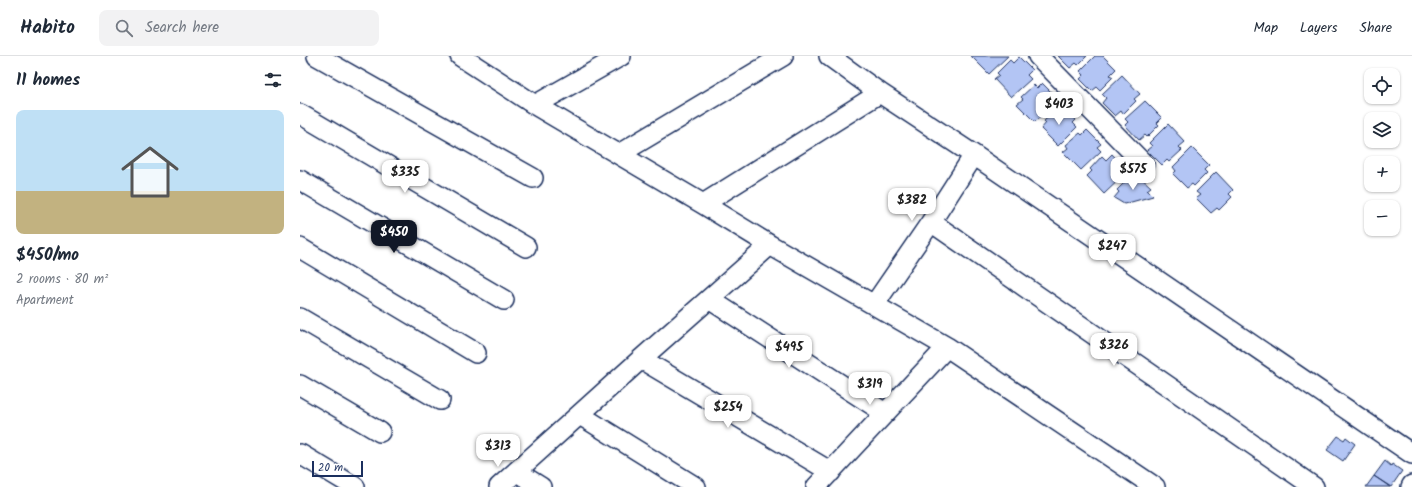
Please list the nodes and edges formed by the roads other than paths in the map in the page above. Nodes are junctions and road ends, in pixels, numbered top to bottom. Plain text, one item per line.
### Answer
1 (318, 56) edge
2 (462, 56) edge
3 (621, 56) edge
4 (783, 56) edge
5 (829, 56) edge
6 (1038, 56) edge
7 (880, 93) junction
8 (535, 105) junction
9 (300, 114) edge
10 (619, 154) junction
11 (974, 155) junction
12 (1144, 164) dead end
13 (533, 178) dead end
14 (300, 180) edge
15 (703, 204) junction
16 (931, 222) junction
17 (770, 245) junction
18 (526, 247) dead end
19 (300, 248) edge
20 (709, 299) junction
21 (504, 300) dead end
22 (874, 305) junction
23 (300, 318) edge
24 (947, 347) junction
25 (476, 353) dead end
26 (641, 359) junction
27 (300, 385) edge
28 (440, 400) dead end
29 (885, 413) junction
30 (580, 414) junction
31 (380, 432) dead end
32 (300, 454) edge
33 (1412, 454) edge
34 (516, 472) junction
35 (831, 472) junction
36 (355, 487) edge
37 (500, 487) edge
38 (541, 487) edge
39 (696, 487) edge
40 (816, 487) edge
41 (1155, 487) edge
42 (1314, 487) edge

1 - 13 street
2 - 8 street
3 - 8 street
4 - 10 street
5 - 7 street
6 - 12 street
7 - 11 street
7 - 15 street
8 - 10 street
9 - 18 street
10 - 15 street
11 - 16 street
11 - 33 street
14 - 21 street
15 - 17 street
16 - 22 street
16 - 42 street
17 - 20 street
17 - 22 street
19 - 25 street
20 - 26 street
20 - 29 street
22 - 24 street
23 - 28 street
24 - 29 street
24 - 41 street
26 - 30 street
26 - 35 street
27 - 31 street
29 - 35 street
30 - 34 street
30 - 39 street
32 - 36 street
34 - 37 street
34 - 38 street
35 - 40 street

